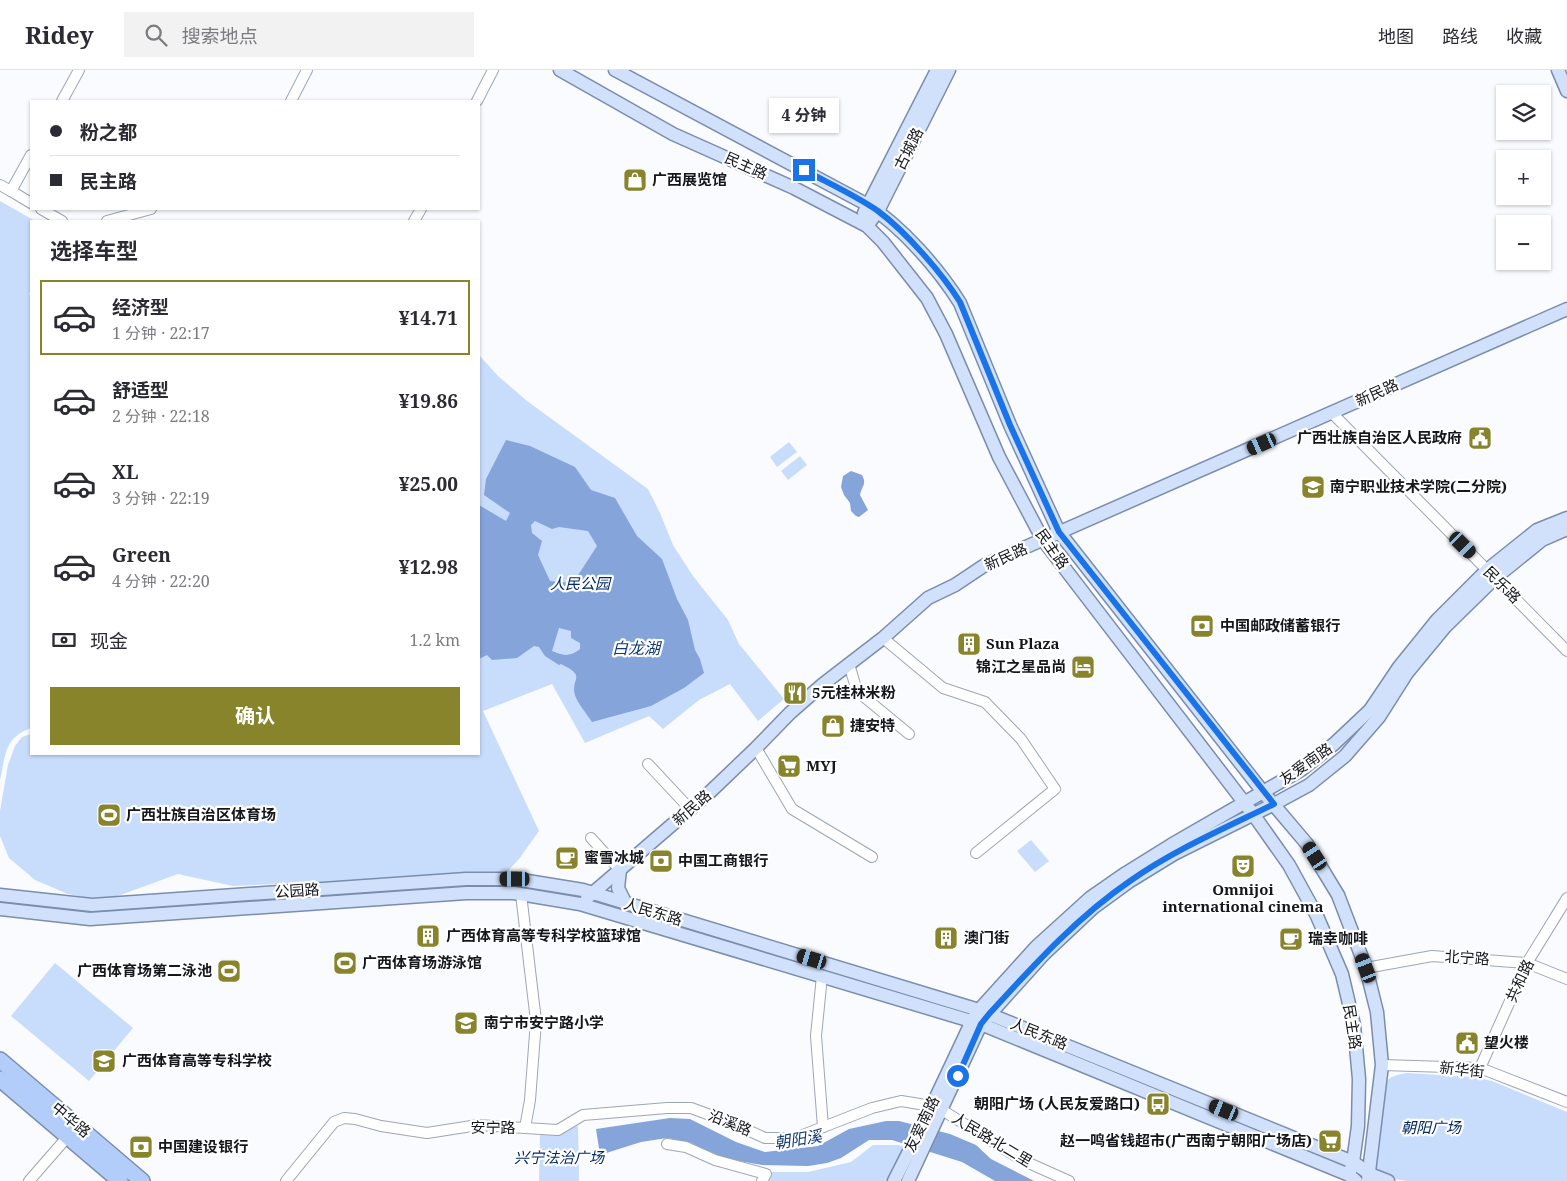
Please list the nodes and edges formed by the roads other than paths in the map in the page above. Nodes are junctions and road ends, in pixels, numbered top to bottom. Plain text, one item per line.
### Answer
1 (79, 70) edge
2 (307, 70) edge
3 (493, 70) edge
4 (560, 70) edge
5 (615, 70) edge
6 (937, 70) edge
7 (950, 70) edge
8 (1558, 70) edge
9 (1567, 91) edge
10 (63, 100) edge
11 (292, 100) edge
12 (477, 100) edge
13 (30, 157) edge
14 (0, 185) edge
15 (11, 191) junction
16 (30, 202) edge
17 (873, 208) junction
18 (43, 210) edge
19 (147, 210) edge
20 (60, 220) edge
21 (111, 220) edge
22 (863, 224) junction
23 (1567, 309) edge
24 (1332, 413) junction
25 (1567, 518) edge
26 (1567, 529) edge
27 (1059, 532) junction
28 (1043, 540) junction
29 (1491, 574) junction
30 (883, 638) junction
31 (1567, 650) edge
32 (850, 664) junction
33 (909, 734) dead end
34 (756, 748) junction
35 (648, 764) dead end
36 (1263, 792) junction
37 (1244, 802) junction
38 (1274, 804) junction
39 (690, 809) junction
40 (1253, 814) junction
41 (591, 838) dead end
42 (976, 853) dead end
43 (872, 857) dead end
44 (620, 870) junction
45 (592, 893) junction
46 (521, 894) junction
47 (0, 895) edge
48 (1567, 898) edge
49 (580, 904) junction
50 (626, 904) junction
51 (0, 909) edge
52 (1527, 963) junction
53 (1366, 968) junction
54 (822, 976) junction
55 (1567, 979) edge
56 (980, 1017) junction
57 (0, 1060) edge
58 (1382, 1065) junction
59 (1480, 1068) junction
60 (2, 1077) edge
61 (1567, 1102) edge
62 (936, 1110) junction
63 (823, 1127) junction
64 (525, 1128) junction
65 (61, 1135) junction
66 (667, 1144) dead end
67 (1353, 1162) junction
68 (908, 1176) edge
69 (1369, 1177) edge
70 (1352, 1178) edge
71 (29, 1181) edge
72 (108, 1181) edge
73 (120, 1181) edge
74 (134, 1181) edge
75 (142, 1181) edge
76 (286, 1181) edge
77 (762, 1181) edge
78 (894, 1181) edge
79 (1070, 1181) edge
80 (1388, 1181) edge

1 - 10 street
2 - 11 street
3 - 12 street
4 - 22 main road, 民主路
5 - 17 main road, 民主路
6 - 17 main road, 古城路
7 - 17 main road, 古城路
8 - 9 main road
13 - 15 street
14 - 15 street
15 - 16 street
17 - 22 main road, 古城路
17 - 27 main road, 民主路
18 - 20 street
19 - 21 street
22 - 28 main road, 民主路
23 - 24 main road, 新民路
24 - 27 main road, 新民路
24 - 29 street, 民乐路
25 - 29 main road, 友爱南路
26 - 29 main road, 友爱南路
27 - 28 main road, 新民路
27 - 36 main road, 民主路
28 - 30 main road, 新民路
28 - 37 main road, 民主路
29 - 31 street, 民乐路
29 - 36 main road, 友爱南路
29 - 38 main road, 友爱南路
30 - 32 main road, 新民路
30 - 42 street
32 - 33 street
32 - 34 main road, 新民路
34 - 39 main road, 新民路
34 - 43 street
35 - 39 street
36 - 37 main road, 友爱南路
36 - 38 main road, 民主路
37 - 40 main road, 民主路
37 - 56 main road, 友爱南路
38 - 40 main road, 友爱南路
38 - 53 main road, 民主路
39 - 44 main road, 新民路
40 - 56 main road, 友爱南路
40 - 67 main road, 民主路
41 - 44 street
44 - 45 main road, 新民路
44 - 50 main road
45 - 47 main road, 公园路
45 - 49 main road, 新民路
45 - 50 main road, 人民东路
46 - 49 main road, 公园路
46 - 51 main road, 公园路
46 - 64 street, 安宁路
48 - 52 street, 共和路
49 - 54 main road, 人民东路
50 - 56 main road, 人民东路
52 - 53 street, 北宁路
52 - 55 street, 北宁路
52 - 59 street, 共和路
53 - 58 main road, 民主路
54 - 56 main road, 人民东路
54 - 63 street
56 - 62 main road, 友爱南路
56 - 67 main road, 人民东路
56 - 70 main road, 人民东路
57 - 75 highway, 中华路
58 - 59 street, 新华街
58 - 69 main road, 民主路
59 - 61 street, 新华街
60 - 65 highway, 中华路
60 - 74 highway
62 - 63 street, 沿溪路
62 - 68 main road, 友爱南路
62 - 79 street, 人民路北二里
63 - 64 street, 沿溪路
64 - 76 street, 安宁路
65 - 71 street
65 - 72 highway, 中华路
65 - 73 highway
66 - 77 street
67 - 69 main road, 人民东路
67 - 70 main road, 民主路
68 - 78 main road, 友爱南路
69 - 80 main road, 人民东路

